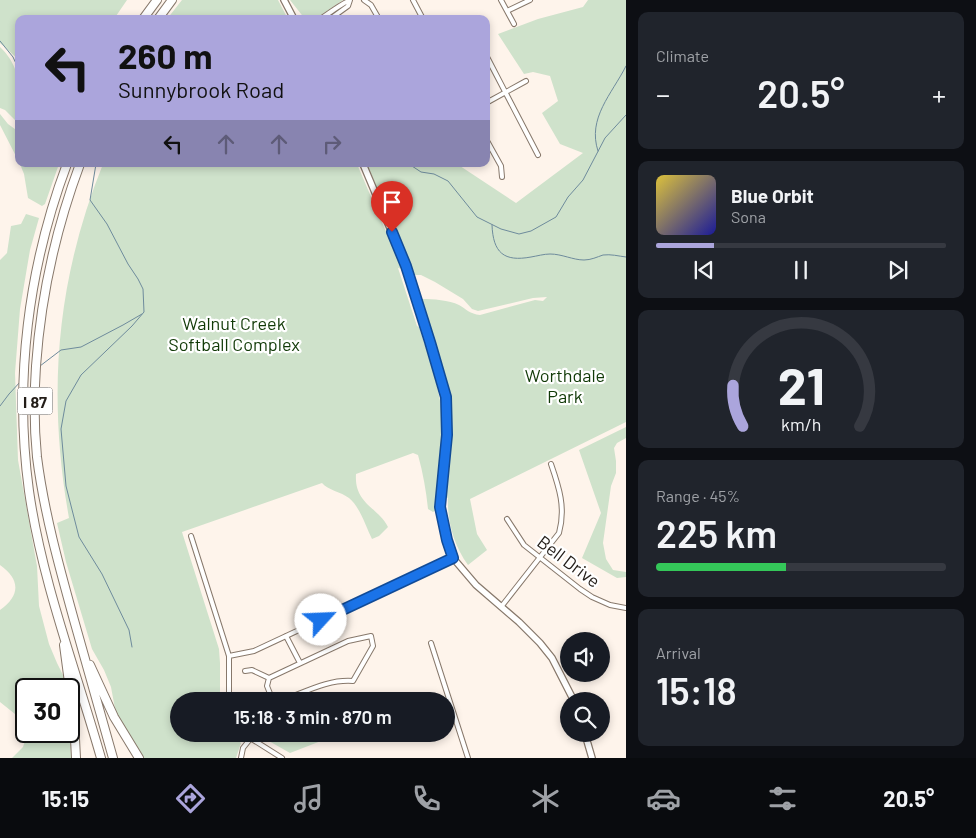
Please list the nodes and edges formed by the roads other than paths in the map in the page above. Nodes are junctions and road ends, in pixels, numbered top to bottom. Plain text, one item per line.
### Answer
1 (157, 0) edge
2 (172, 0) edge
3 (284, 0) edge
4 (349, 0) edge
5 (364, 0) edge
6 (413, 0) edge
7 (501, 0) edge
8 (530, 0) edge
9 (507, 11) junction
10 (146, 15) edge
11 (161, 15) edge
12 (292, 15) edge
13 (333, 15) edge
14 (377, 15) edge
15 (421, 15) edge
16 (514, 24) dead end
17 (490, 62) edge
18 (526, 81) dead end
19 (506, 92) junction
20 (490, 101) edge
21 (490, 145) edge
22 (538, 155) dead end
23 (66, 167) edge
24 (79, 167) edge
25 (364, 167) edge
26 (502, 177) dead end
27 (551, 464) dead end
28 (507, 519) dead end
29 (191, 536) dead end
30 (453, 558) junction
31 (541, 558) junction
32 (501, 607) junction
33 (626, 608) edge
34 (60, 618) junction
35 (286, 636) junction
36 (79, 640) junction
37 (431, 643) dead end
38 (228, 656) junction
39 (300, 663) junction
40 (246, 670) dead end
41 (269, 678) junction
42 (229, 692) edge
43 (269, 692) edge
44 (303, 692) edge
45 (569, 692) edge
46 (248, 742) edge
47 (257, 742) edge
48 (587, 742) edge
49 (76, 758) edge
50 (101, 758) edge
51 (113, 758) edge
52 (139, 758) edge
53 (241, 758) edge
54 (282, 758) edge
55 (468, 758) edge
56 (592, 758) edge

1 - 10 highway
2 - 11 highway
3 - 12 main road
4 - 13 street
5 - 14 street
6 - 15 street
7 - 9 street
8 - 9 street
9 - 16 street
17 - 19 street
18 - 19 street
19 - 20 street
19 - 22 street
21 - 26 street
23 - 34 highway, I 87
24 - 36 highway, I 87
25 - 30 main road
27 - 31 street
28 - 31 street, Bell Drive
29 - 38 street
30 - 32 main road
30 - 35 street
31 - 32 street
31 - 33 street, Bell Drive
32 - 45 main road
34 - 49 highway
34 - 50 highway, I 87
35 - 38 street
35 - 39 street
36 - 51 highway, I 87
36 - 52 highway
37 - 55 street
38 - 42 street
39 - 41 street
39 - 44 street
40 - 41 street
41 - 43 street
46 - 53 street
47 - 54 street
48 - 56 main road

